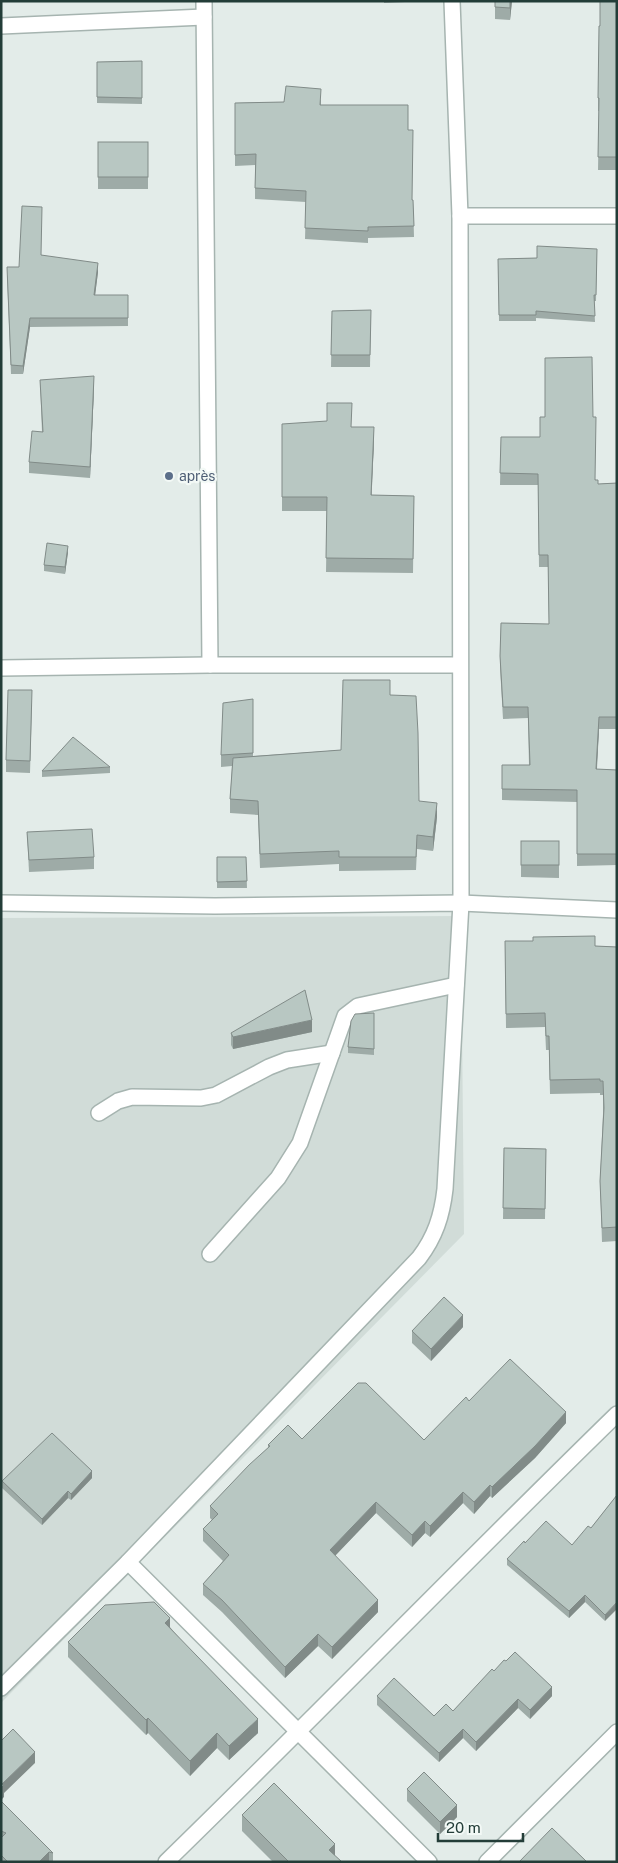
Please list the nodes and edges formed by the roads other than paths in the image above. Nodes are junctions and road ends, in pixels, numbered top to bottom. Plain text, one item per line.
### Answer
1 (204, 1) edge
2 (452, 1) edge
3 (204, 17) junction
4 (1, 26) edge
5 (460, 216) junction
6 (617, 216) edge
7 (210, 665) junction
8 (460, 665) junction
9 (1, 668) edge
10 (1, 903) edge
11 (461, 903) junction
12 (617, 910) edge
13 (456, 985) junction
14 (332, 1053) junction
15 (99, 1113) dead end
16 (210, 1254) dead end
17 (617, 1414) edge
18 (128, 1562) junction
19 (1, 1688) edge
20 (300, 1731) junction
21 (617, 1732) edge
22 (166, 1862) edge
23 (429, 1862) edge
24 (487, 1862) edge

1 - 3 street
2 - 5 street
3 - 4 street
3 - 7 street
5 - 6 street
5 - 8 street
7 - 8 street
7 - 9 street
8 - 11 street
10 - 11 street
11 - 12 street
11 - 13 street
13 - 14 street
13 - 18 street
14 - 15 street
14 - 16 street
17 - 20 street
18 - 19 street
18 - 20 street
20 - 22 street
20 - 23 street
21 - 24 street

